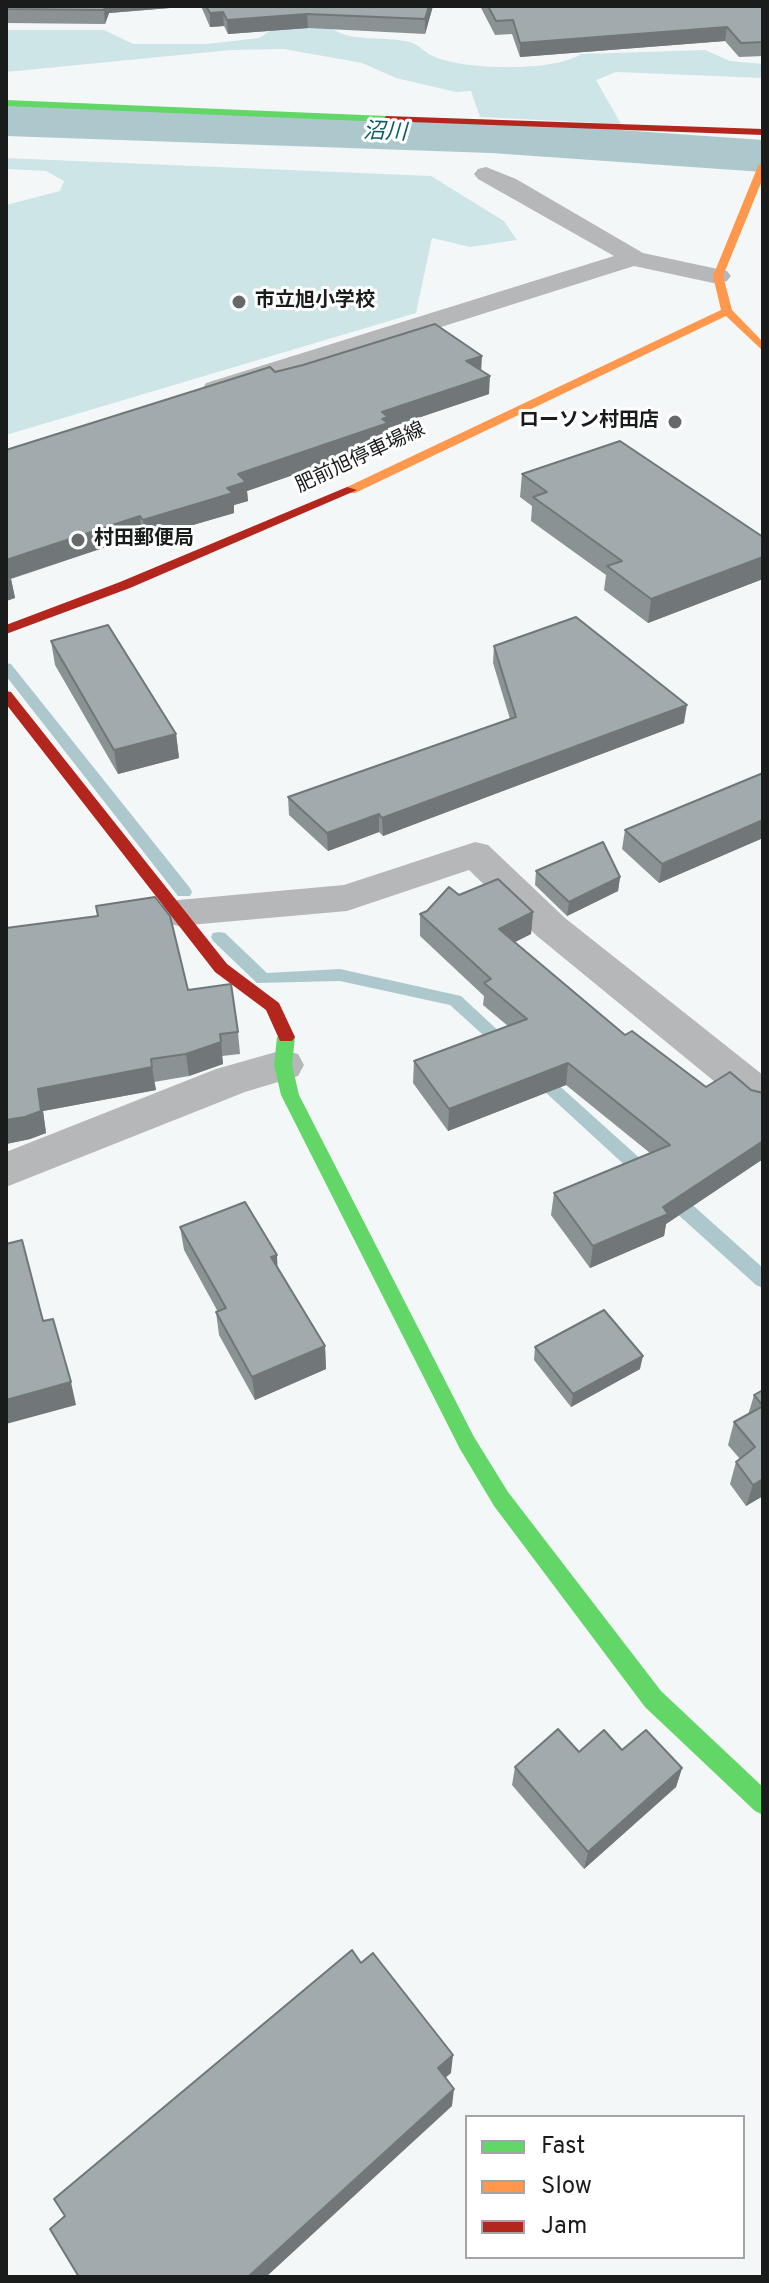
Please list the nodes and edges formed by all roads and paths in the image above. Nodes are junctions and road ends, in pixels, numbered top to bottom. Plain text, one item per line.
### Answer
1 (6, 103) edge
2 (763, 132) edge
3 (761, 170) edge
4 (486, 174) dead end
5 (634, 258) junction
6 (718, 276) junction
7 (727, 311) junction
8 (763, 348) edge
9 (185, 399) edge
10 (6, 630) edge
11 (6, 695) edge
12 (178, 913) junction
13 (283, 1065) junction
14 (763, 1098) edge
15 (6, 1170) edge
16 (763, 1803) edge

1 - 2 street
3 - 6 street
4 - 5 street
5 - 6 street
5 - 9 street
6 - 7 street
7 - 8 street
7 - 10 street, 肥前旭停車場線
11 - 12 street
12 - 13 street
12 - 14 street
13 - 15 street
13 - 16 street

